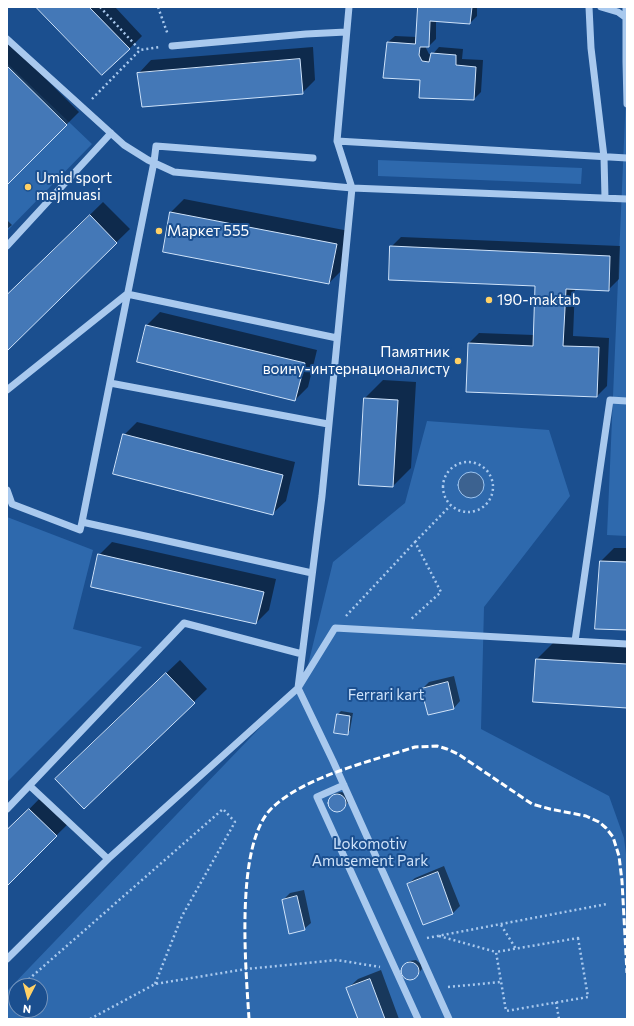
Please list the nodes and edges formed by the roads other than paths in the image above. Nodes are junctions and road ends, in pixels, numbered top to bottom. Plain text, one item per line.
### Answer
1 (349, 7) edge
2 (589, 7) edge
3 (601, 7) edge
4 (626, 7) edge
5 (625, 17) junction
6 (346, 32) junction
7 (7, 39) edge
8 (172, 46) road end
9 (627, 104) edge
10 (111, 133) junction
11 (337, 141) junction
12 (604, 157) junction
13 (313, 158) dead end
14 (627, 158) edge
15 (154, 162) junction
16 (352, 188) junction
17 (605, 198) junction
18 (627, 199) edge
19 (7, 246) edge
20 (127, 294) junction
21 (337, 338) junction
22 (110, 383) junction
23 (7, 390) edge
24 (627, 401) edge
25 (328, 424) junction
26 (7, 490) edge
27 (82, 522) junction
28 (312, 573) junction
29 (575, 641) junction
30 (627, 644) edge
31 (302, 654) junction
32 (298, 688) junction
33 (344, 785) junction
34 (30, 786) junction
35 (7, 809) edge
36 (108, 859) junction
37 (7, 959) edge
38 (418, 1019) edge
39 (448, 1019) edge

1 - 6 street
2 - 12 street
3 - 5 street
4 - 5 street
5 - 9 street
6 - 8 street
6 - 11 street
7 - 10 street
10 - 15 street
10 - 19 street
11 - 12 street
11 - 16 street
12 - 14 street
12 - 17 street
13 - 15 street
15 - 16 street
15 - 20 street
16 - 17 street
16 - 21 street
17 - 18 street
20 - 21 street
20 - 22 street
20 - 23 street
21 - 25 street
22 - 25 street
22 - 27 street
24 - 29 street
25 - 28 street
26 - 27 street
27 - 28 street
28 - 31 street
29 - 30 street
29 - 32 street
31 - 32 street
31 - 34 street
32 - 33 street
32 - 36 street
33 - 38 street
33 - 39 street
34 - 35 street
34 - 36 street
36 - 37 street

